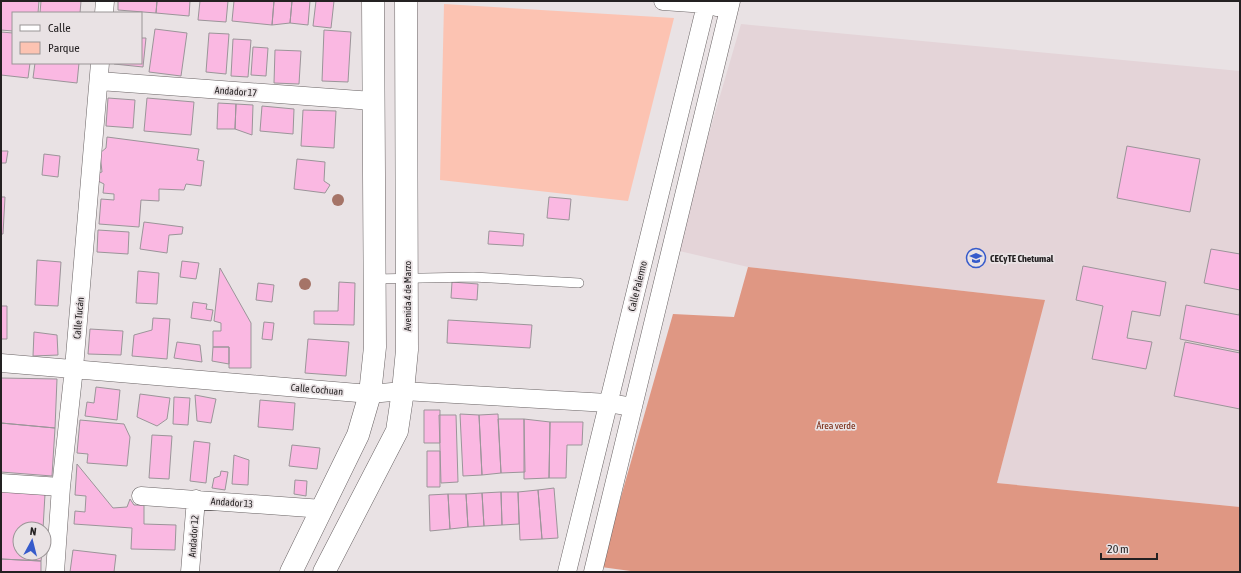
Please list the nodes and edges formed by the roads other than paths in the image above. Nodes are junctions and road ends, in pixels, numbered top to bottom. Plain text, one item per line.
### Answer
1 (104, 1) edge
2 (373, 1) edge
3 (406, 1) edge
4 (663, 1) edge
5 (706, 2) edge
6 (730, 5) edge
7 (104, 12) edge
8 (100, 64) edge
9 (99, 81) junction
10 (373, 100) junction
11 (374, 279) junction
12 (407, 279) junction
13 (579, 283) dead end
14 (1, 363) edge
15 (74, 368) junction
16 (403, 391) junction
17 (370, 394) junction
18 (608, 403) junction
19 (633, 407) junction
20 (1, 483) edge
21 (61, 487) junction
22 (141, 496) dead end
23 (196, 499) junction
24 (323, 509) junction
25 (55, 572) edge
26 (190, 572) edge
27 (291, 572) edge
28 (324, 572) edge
29 (567, 572) edge
30 (593, 572) edge

1 - 7 street
2 - 10 street
3 - 12 street, Avenida 4 de Marzo
4 - 5 street
5 - 6 street
5 - 18 street, Calle Palermo
6 - 19 street
8 - 9 street, Calle Tucán
9 - 10 street, Andador 17
9 - 15 street, Calle Tucán
10 - 11 street
11 - 12 lane
11 - 17 street
12 - 13 lane
12 - 16 street, Avenida 4 de Marzo
14 - 15 street, Calle Cochuan
15 - 17 street, Calle Cochuan
15 - 21 street, Calle Tucán
16 - 17 street, Calle Cochuan
16 - 18 street, Calle Cochuan
16 - 28 street, Avenida 4 de Marzo
17 - 24 street
18 - 19 street, Calle Cochuan
18 - 29 street, Calle Palermo
19 - 30 street
20 - 21 street
21 - 25 street, Calle Tucán
22 - 23 street, Andador 13
23 - 24 street, Andador 13
23 - 26 street, Andador 12
24 - 27 street

